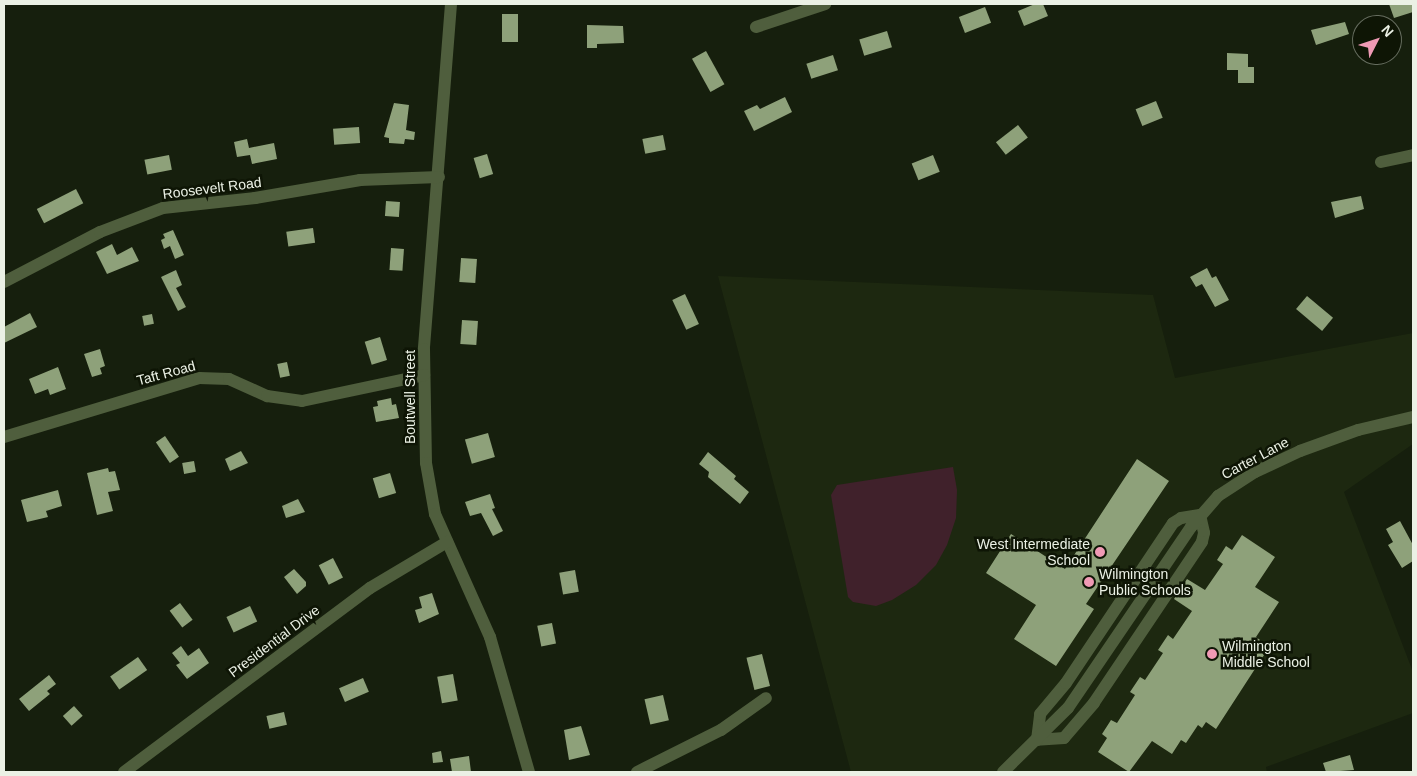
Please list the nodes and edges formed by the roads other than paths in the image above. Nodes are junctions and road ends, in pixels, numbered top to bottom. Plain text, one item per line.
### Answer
1 (451, 4) edge
2 (826, 4) edge
3 (756, 27) dead end
4 (1413, 155) edge
5 (1381, 162) dead end
6 (439, 177) junction
7 (4, 282) edge
8 (424, 375) junction
9 (1413, 417) edge
10 (4, 437) edge
11 (1200, 514) junction
12 (447, 542) junction
13 (766, 698) dead end
14 (1037, 740) junction
15 (124, 772) edge
16 (529, 772) edge
17 (637, 772) edge
18 (1003, 772) edge

1 - 6 street, Boutwell Street
2 - 3 street
4 - 5 street
6 - 7 street, Roosevelt Road
6 - 8 street, Boutwell Street
8 - 10 street, Taft Road
8 - 12 street, Boutwell Street
9 - 11 street, Carter Lane
11 - 14 street, Carter Lane
11 - 14 street
12 - 15 street, Presidential Drive
12 - 16 street, Boutwell Street
13 - 17 street
14 - 18 street, Carter Lane

